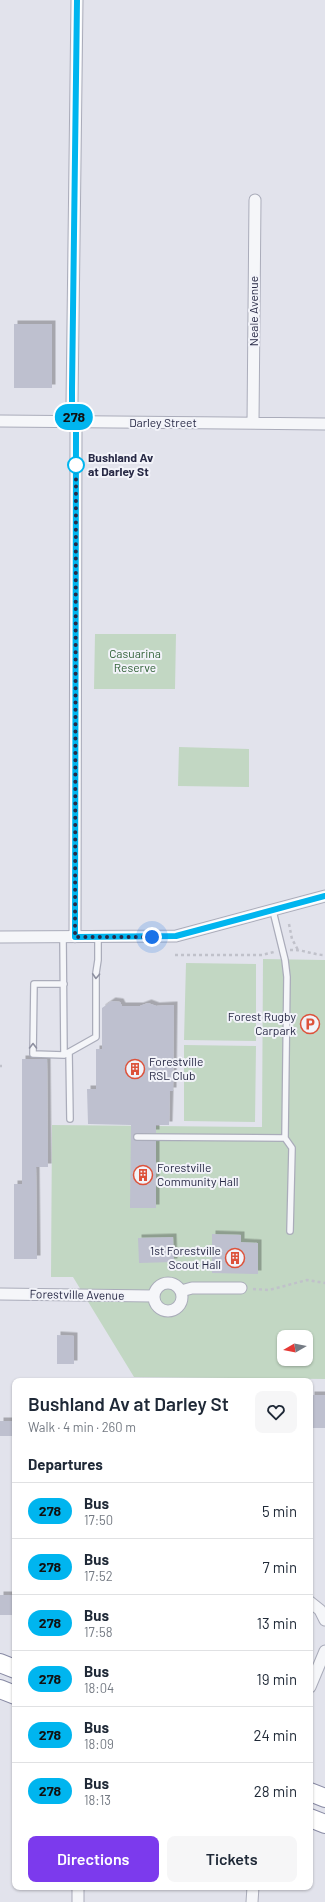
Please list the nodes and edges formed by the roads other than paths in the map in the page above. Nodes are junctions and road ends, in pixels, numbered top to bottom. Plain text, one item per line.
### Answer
1 (77, 0) edge
2 (255, 200) dead end
3 (0, 422) edge
4 (75, 422) junction
5 (253, 423) junction
6 (325, 424) edge
7 (325, 896) edge
8 (273, 911) junction
9 (0, 937) edge
10 (64, 937) junction
11 (75, 937) junction
12 (98, 937) junction
13 (64, 984) junction
14 (67, 1053) junction
15 (70, 1119) dead end
16 (137, 1137) dead end
17 (285, 1138) junction
18 (290, 1231) dead end
19 (240, 1288) road end
20 (181, 1291) junction
21 (0, 1294) edge
22 (153, 1296) junction
23 (313, 1604) edge
24 (325, 1620) edge
25 (325, 1651) edge
26 (0, 1663) edge
27 (12, 1668) edge
28 (313, 1680) edge
29 (0, 1689) edge
30 (12, 1695) edge
31 (313, 1793) edge
32 (325, 1798) edge
33 (313, 1819) edge
34 (325, 1824) edge
35 (78, 1890) edge
36 (253, 1890) edge
37 (78, 1902) edge
38 (252, 1902) edge

1 - 4 street
2 - 5 street, Neale Avenue
3 - 4 street, Darley Street
4 - 5 street, Darley Street
4 - 11 street
5 - 6 street, Darley Street
7 - 8 street
8 - 12 street
8 - 17 lane
9 - 10 street
10 - 11 street
10 - 13 lane
11 - 12 street
12 -> 14 lane
13 - 14 lane
14 -> 13 lane
14 - 15 lane
16 - 17 lane
17 - 18 lane
19 - 20 street
20 - 22 street
20 - 22 street
21 - 22 street, Forestville Avenue
23 - 24 street
25 - 28 street
26 - 27 highway
29 - 30 highway
31 - 32 highway
33 - 34 highway
35 - 37 street
36 - 38 street

